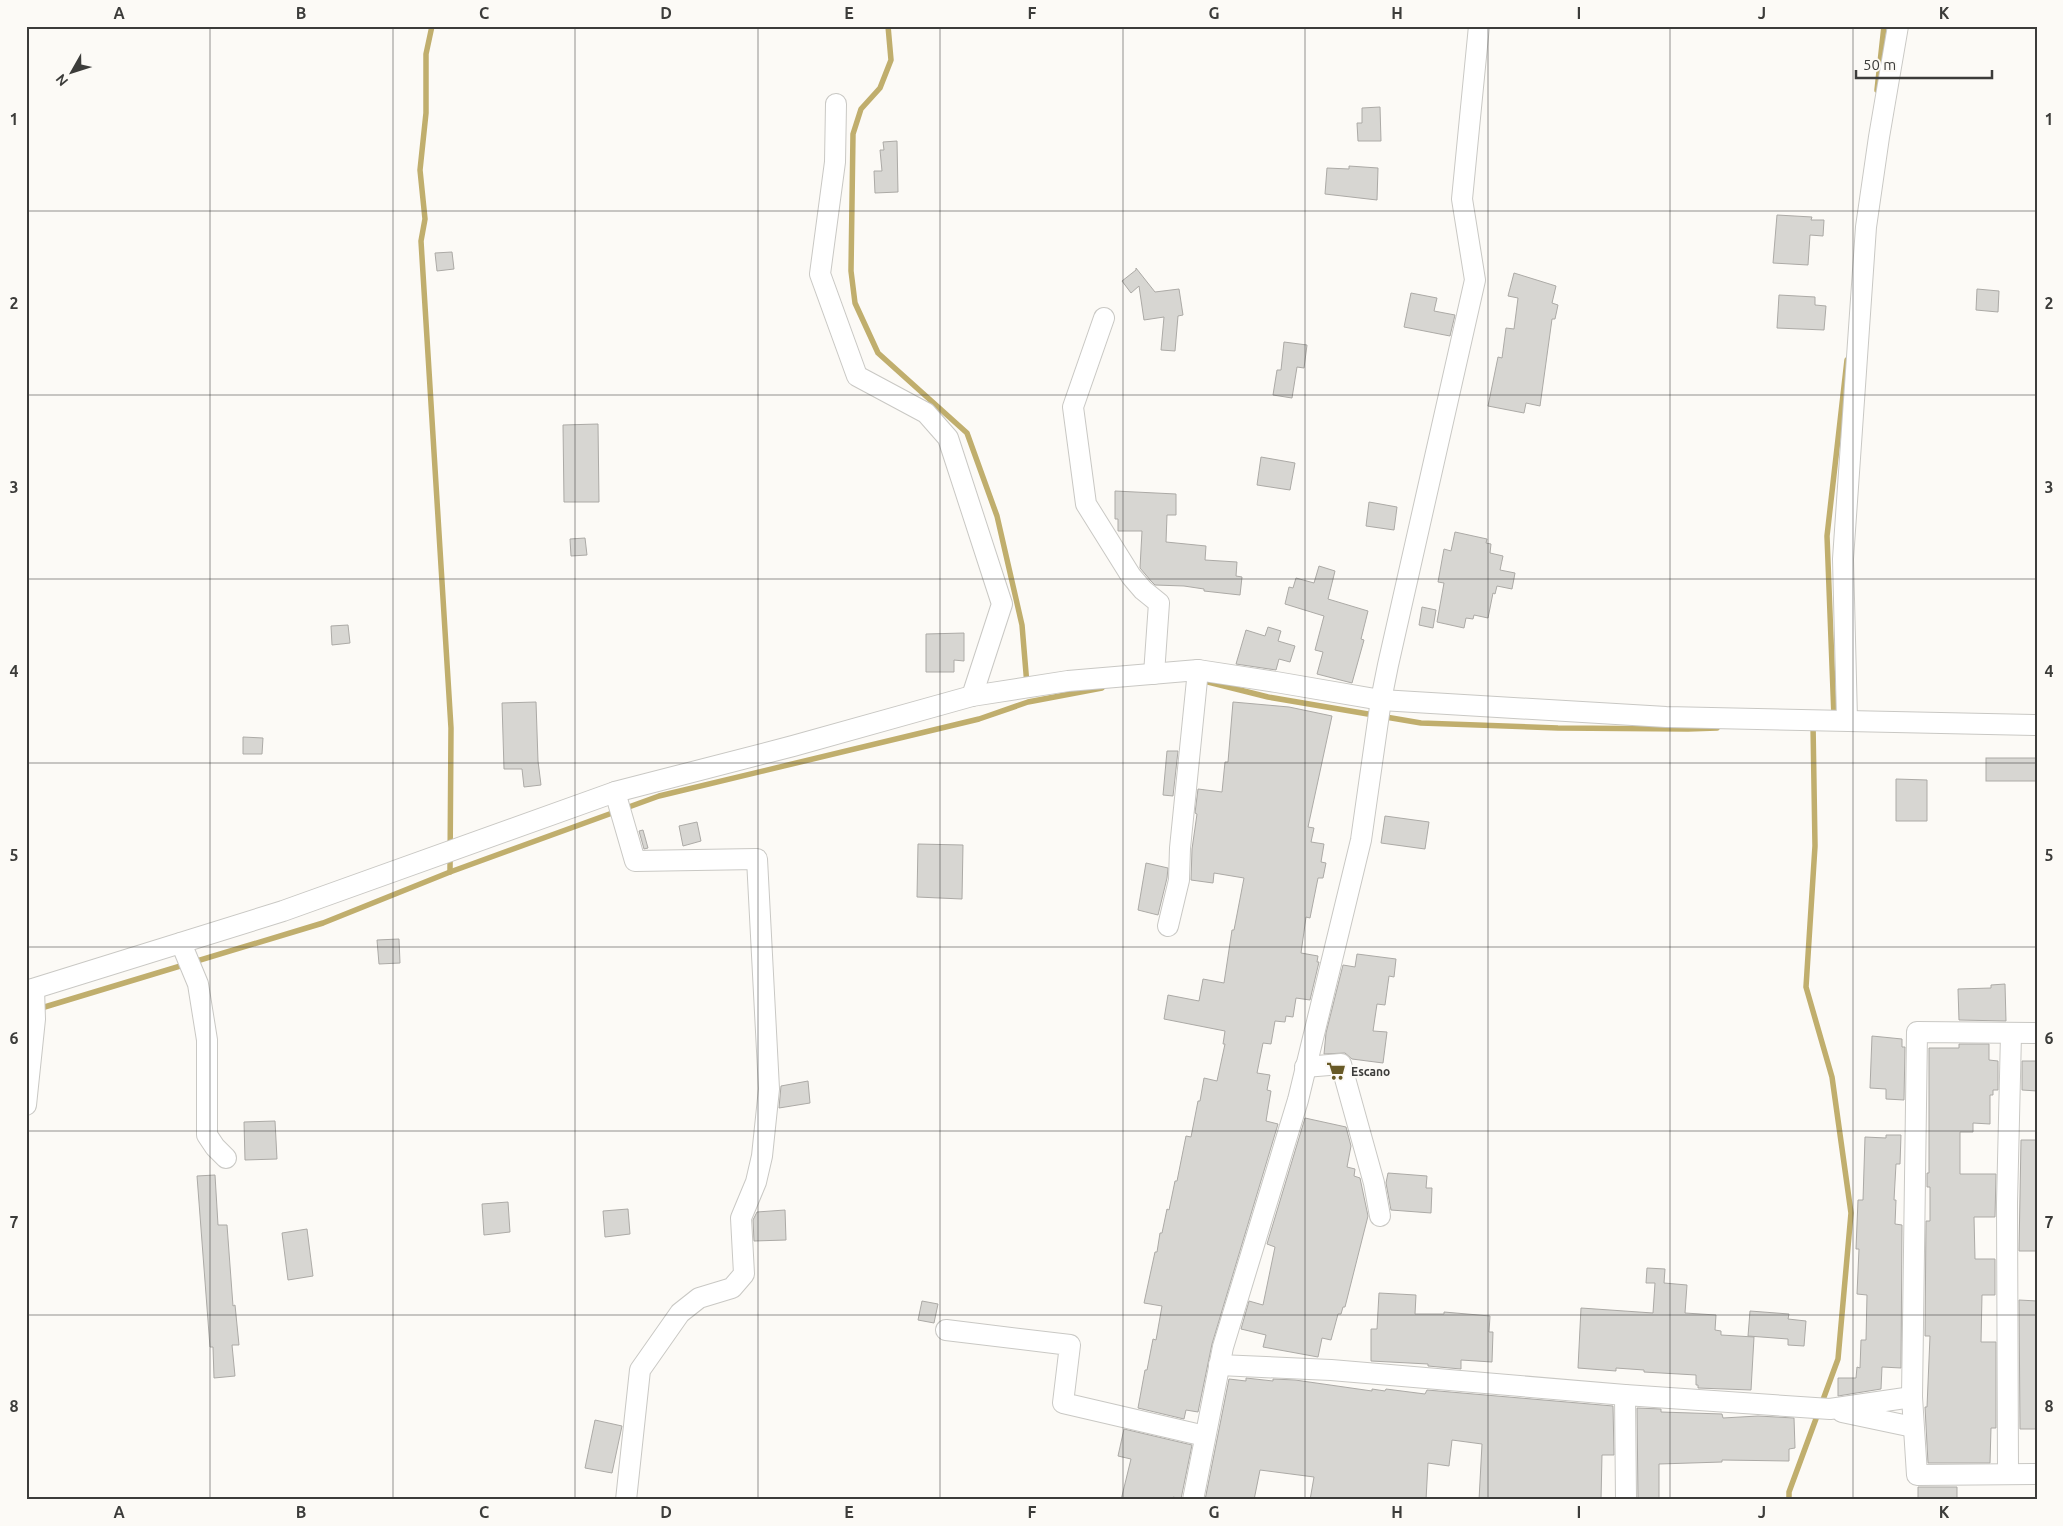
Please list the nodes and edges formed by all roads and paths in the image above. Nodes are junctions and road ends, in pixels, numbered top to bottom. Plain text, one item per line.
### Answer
1 (1479, 26) edge
2 (1898, 26) edge
3 (836, 104) dead end
4 (1104, 318) dead end
5 (1198, 670) junction
6 (1154, 674) junction
7 (972, 696) junction
8 (1381, 700) junction
9 (1847, 720) junction
10 (2037, 725) edge
11 (615, 792) junction
12 (1168, 926) dead end
13 (182, 943) junction
14 (30, 990) edge
15 (2037, 1033) edge
16 (2011, 1034) junction
17 (1305, 1068) junction
18 (26, 1105) edge
19 (226, 1158) dead end
20 (1380, 1216) dead end
21 (946, 1330) dead end
22 (1219, 1365) junction
23 (1625, 1395) junction
24 (1912, 1397) junction
25 (1830, 1409) junction
26 (1913, 1427) junction
27 (1206, 1436) junction
28 (2008, 1473) junction
29 (2037, 1474) edge
30 (626, 1500) edge
31 (1193, 1500) edge
32 (1626, 1500) edge

1 - 8 street
2 - 9 street
3 - 7 street
4 - 6 street
5 - 6 street
5 - 8 street
5 - 12 street
6 - 7 street
7 - 11 street
8 - 9 street
8 - 17 street
9 - 10 street
11 - 13 street
11 - 30 street
13 - 14 street
13 - 19 street
14 - 18 street
15 - 16 street
16 - 24 street
16 - 28 street
17 - 20 street
17 - 22 street
21 - 27 street
22 - 23 street
22 - 27 street
23 - 25 street
23 - 32 street
24 - 25 street
24 - 26 street
25 - 26 street
26 - 28 street
27 - 31 street
28 - 29 street

